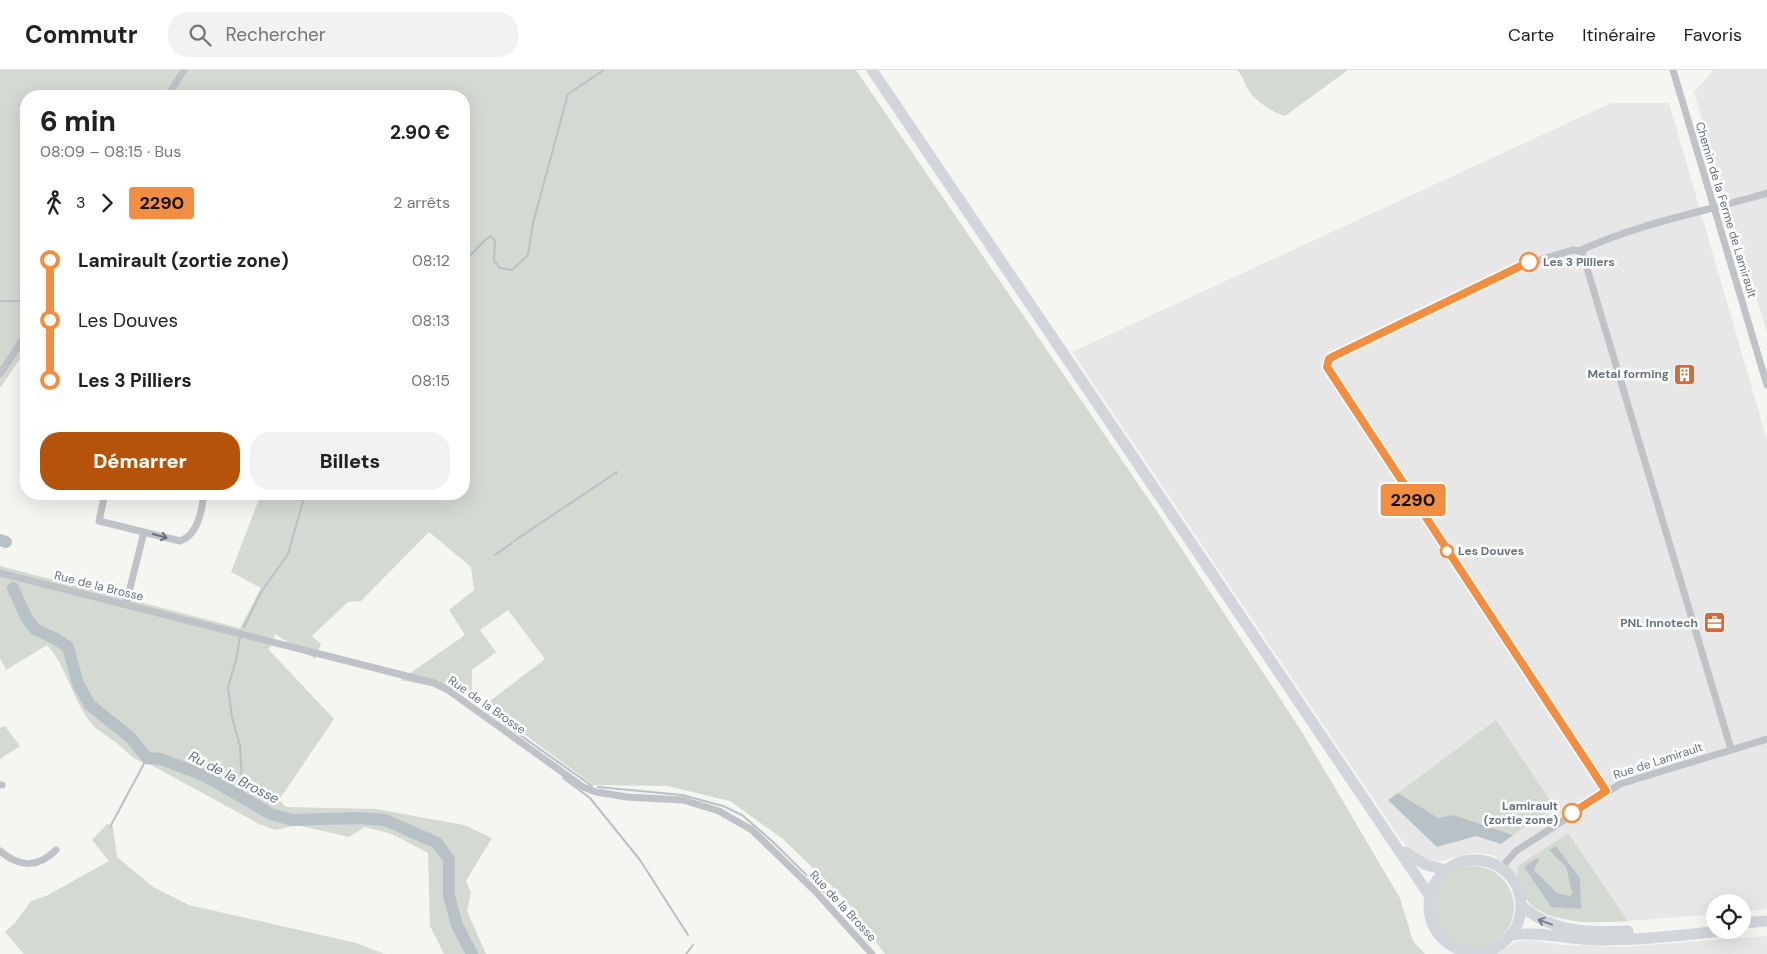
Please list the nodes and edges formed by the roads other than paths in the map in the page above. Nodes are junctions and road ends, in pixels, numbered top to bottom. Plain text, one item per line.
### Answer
1 (184, 70) edge
2 (872, 70) edge
3 (1672, 70) edge
4 (172, 90) edge
5 (1767, 193) edge
6 (1714, 209) junction
7 (1579, 250) junction
8 (20, 343) edge
9 (0, 374) edge
10 (1767, 385) edge
11 (104, 500) edge
12 (203, 500) edge
13 (144, 532) junction
14 (0, 573) edge
15 (126, 604) junction
16 (1767, 739) edge
17 (1731, 749) junction
18 (1606, 791) junction
19 (1400, 848) junction
20 (56, 850) dead end
21 (0, 852) edge
22 (1501, 868) junction
23 (1446, 870) junction
24 (1429, 895) junction
25 (1521, 905) junction
26 (1767, 920) edge
27 (1751, 921) edge
28 (1706, 926) edge
29 (1767, 927) edge
30 (1751, 928) edge
31 (1706, 932) edge
32 (1511, 935) junction
33 (1493, 951) edge
34 (1462, 952) edge
35 (872, 954) edge

1 - 4 street
2 - 19 main road
3 - 6 street, Chemin de la Ferme de Lamirault
5 - 6 street
6 - 7 street
6 - 10 street, Chemin de la Ferme de Lamirault
7 - 17 street
7 - 18 street, Rue de Lamirault
8 - 9 street
11 - 13 street
13 -> 12 street
13 - 15 street
14 - 15 street, Rue de la Brosse
15 - 35 street, Rue de la Brosse
16 - 17 street, Rue de Lamirault
17 - 18 street, Rue de Lamirault
18 - 22 street
19 - 23 main road
19 - 24 main road
20 - 21 street
22 - 23 main road
22 - 25 main road
23 - 24 main road
24 - 34 main road
28 -> 25 main road
25 - 32 main road
26 - 27 main road
29 - 30 main road
31 - 32 main road
32 - 33 main road
33 - 34 main road

